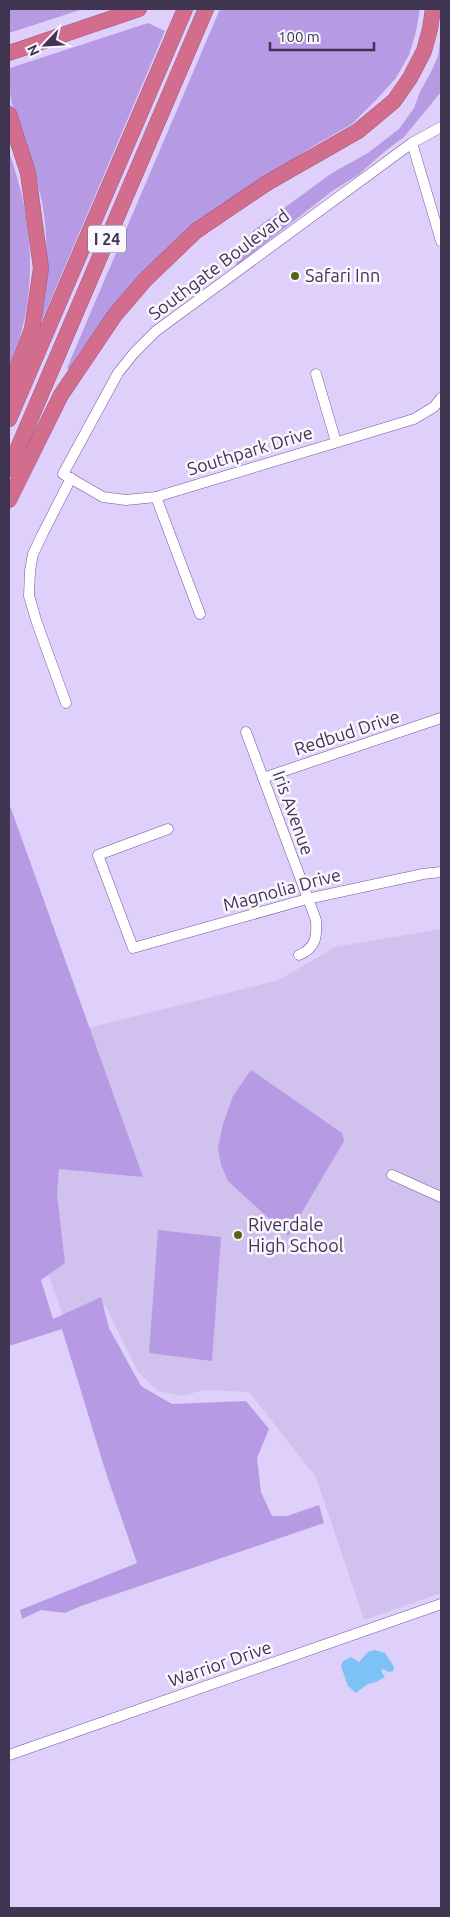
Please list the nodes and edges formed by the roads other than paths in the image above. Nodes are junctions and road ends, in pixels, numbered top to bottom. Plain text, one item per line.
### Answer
1 (139, 9) edge
2 (185, 9) edge
3 (206, 9) edge
4 (433, 9) edge
5 (9, 53) edge
6 (9, 114) edge
7 (441, 128) edge
8 (12, 132) edge
9 (412, 143) junction
10 (441, 241) edge
11 (316, 374) dead end
12 (9, 390) edge
13 (441, 398) edge
14 (9, 419) edge
15 (336, 442) junction
16 (9, 468) edge
17 (67, 476) junction
18 (156, 497) junction
19 (9, 500) edge
20 (200, 614) dead end
21 (66, 703) dead end
22 (441, 718) edge
23 (246, 732) dead end
24 (263, 778) junction
25 (168, 829) dead end
26 (441, 872) edge
27 (307, 899) junction
28 (299, 955) dead end
29 (392, 1175) dead end
30 (441, 1197) edge
31 (441, 1604) edge
32 (9, 1755) edge

1 - 5 highway
2 - 14 highway, I 24
3 - 16 highway, I 24
4 - 19 highway
6 - 8 highway
7 - 9 street, Southgate Boulevard
8 - 12 highway
9 - 10 street
9 - 17 street, Southgate Boulevard
11 - 15 street
13 - 15 street, Southpark Drive
15 - 18 street, Southpark Drive
17 - 18 street, Southpark Drive
17 - 21 street, Southgate Boulevard
18 - 20 street
22 - 24 street, Redbud Drive
23 - 24 street, Iris Avenue
24 - 27 street, Iris Avenue
25 - 27 street, Magnolia Drive
26 - 27 street, Magnolia Drive
27 - 28 street, Iris Avenue
29 - 30 street
31 - 32 street, Warrior Drive

